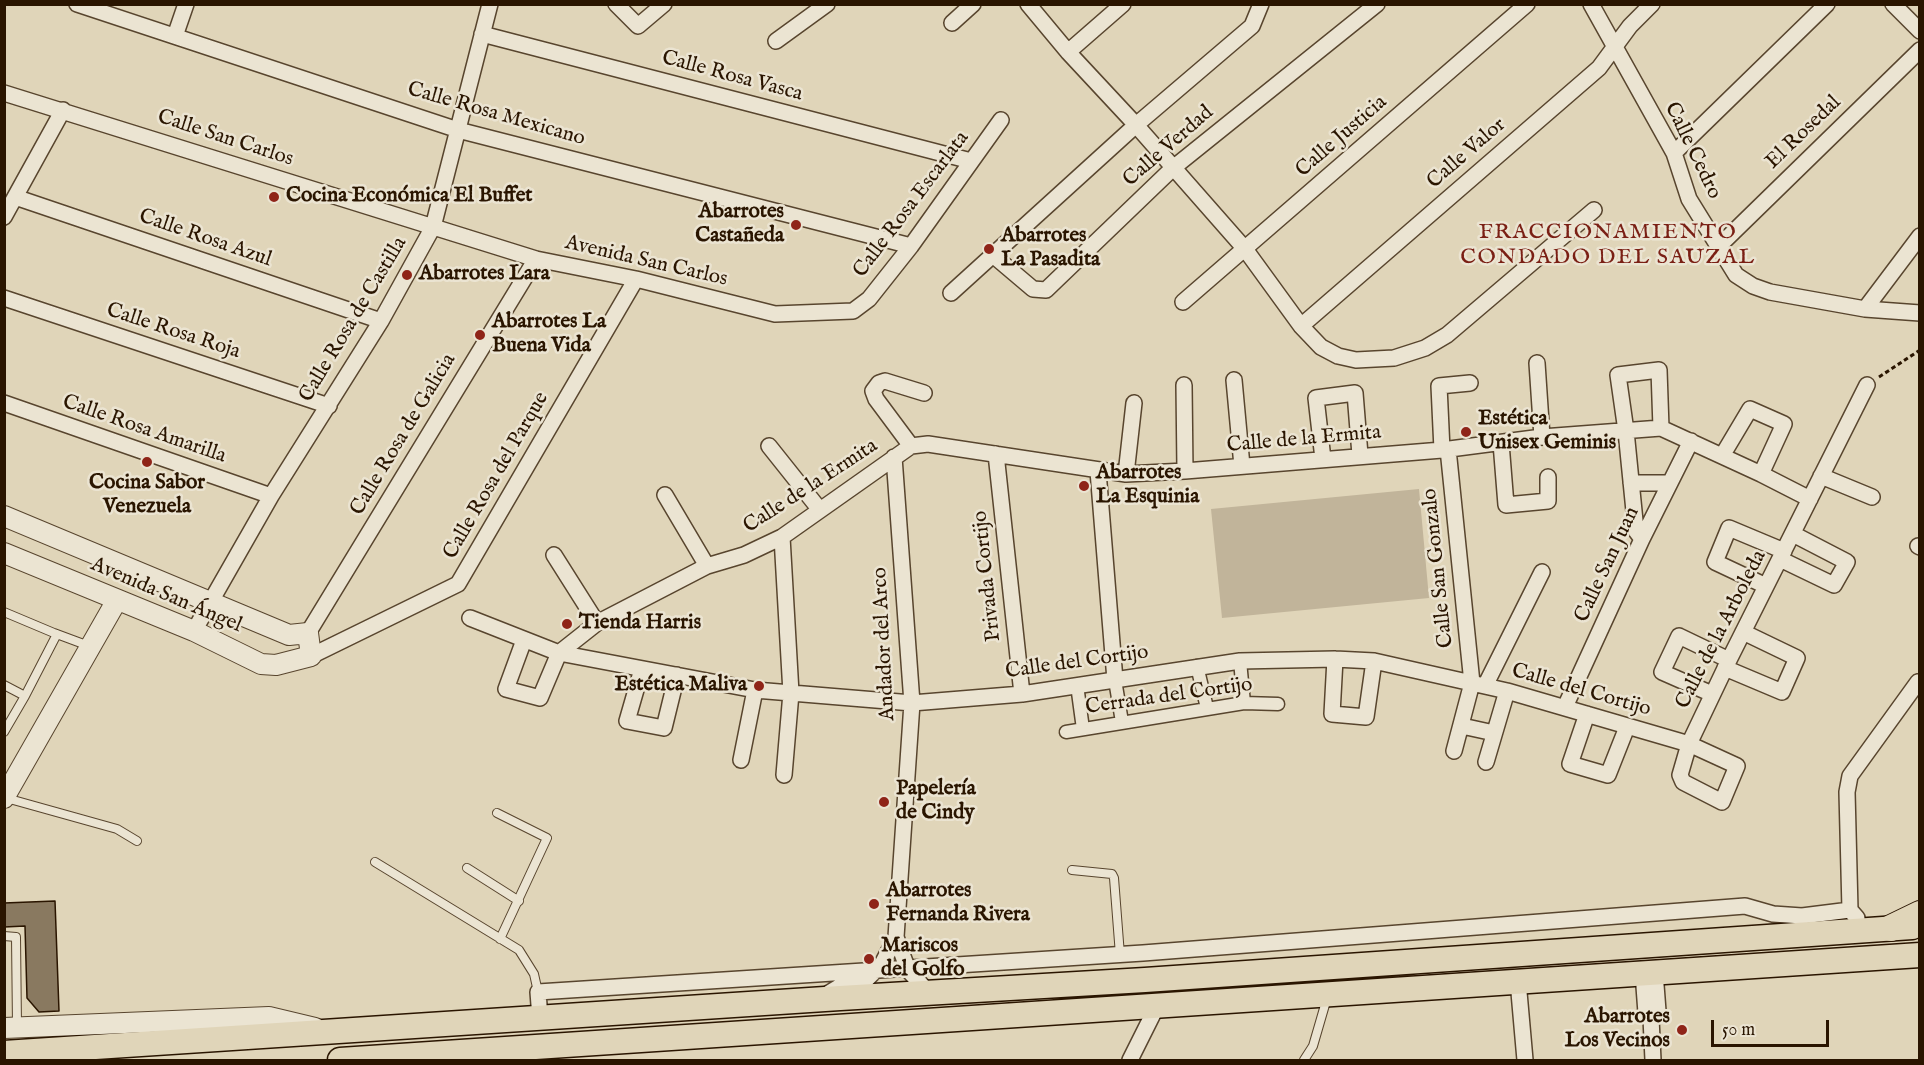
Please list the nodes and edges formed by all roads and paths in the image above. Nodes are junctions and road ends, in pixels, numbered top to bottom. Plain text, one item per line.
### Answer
1 (77, 4) edge
2 (186, 4) edge
3 (490, 4) edge
4 (616, 4) edge
5 (664, 4) edge
6 (827, 4) edge
7 (973, 4) edge
8 (1028, 4) edge
9 (1123, 4) edge
10 (1261, 4) edge
11 (1377, 4) edge
12 (1527, 4) edge
13 (1591, 4) edge
14 (1652, 4) edge
15 (1827, 4) edge
16 (1893, 4) edge
17 (952, 23) dead end
18 (1920, 31) edge
19 (482, 34) junction
20 (175, 36) junction
21 (776, 41) dead end
22 (1614, 47) junction
23 (1920, 50) edge
24 (1068, 52) junction
25 (4, 93) edge
26 (63, 110) junction
27 (1001, 120) dead end
28 (1136, 125) junction
29 (458, 130) junction
30 (1674, 153) junction
31 (971, 161) junction
32 (1173, 168) junction
33 (15, 197) junction
34 (1594, 210) dead end
35 (4, 217) edge
36 (433, 227) junction
37 (1920, 236) edge
38 (911, 246) junction
39 (1718, 247) junction
40 (1245, 249) junction
41 (994, 256) junction
42 (536, 259) junction
43 (636, 279) junction
44 (951, 293) dead end
45 (4, 297) edge
46 (1183, 302) dead end
47 (1865, 309) junction
48 (854, 311) joint
49 (1920, 314) edge
50 (381, 321) junction
51 (1301, 326) junction
52 (1920, 350) edge
53 (1536, 363) dead end
54 (1234, 380) dead end
55 (1470, 383) dead end
56 (1184, 385) dead end
57 (1868, 385) joint
58 (924, 393) dead end
59 (4, 403) edge
60 (1134, 403) dead end
61 (328, 406) junction
62 (1661, 428) junction
63 (1626, 430) junction
64 (1542, 437) junction
65 (1691, 441) junction
66 (1501, 443) junction
67 (769, 446) dead end
68 (911, 446) junction
69 (1445, 449) junction
70 (996, 454) junction
71 (1360, 455) junction
72 (1722, 456) junction
73 (894, 457) junction
74 (1323, 459) junction
75 (1242, 466) junction
76 (1098, 471) junction
77 (1185, 471) junction
78 (1126, 474) junction
79 (1761, 474) junction
80 (1821, 476) junction
81 (1548, 477) dead end
82 (1631, 483) junction
83 (1670, 483) junction
84 (665, 495) dead end
85 (271, 496) junction
86 (1872, 497) dead end
87 (1810, 499) junction
88 (820, 510) junction
89 (4, 516) edge
90 (37, 530) junction
91 (1793, 534) junction
92 (782, 537) junction
93 (1642, 539) junction
94 (554, 555) dead end
95 (1782, 555) junction
96 (13, 557) edge
97 (707, 566) junction
98 (1542, 572) dead end
99 (1766, 586) junction
100 (117, 600) junction
101 (211, 603) junction
102 (4, 612) edge
103 (470, 618) dead end
104 (597, 623) junction
105 (194, 632) junction
106 (1743, 632) junction
107 (308, 633) junction
108 (57, 634) junction
109 (524, 640) junction
110 (91, 647) junction
111 (559, 653) junction
112 (311, 656) junction
113 (1335, 659) junction
114 (1240, 661) junction
115 (1374, 661) junction
116 (1727, 664) junction
117 (1197, 666) junction
118 (642, 669) junction
119 (677, 675) junction
120 (1115, 680) junction
121 (1918, 682) edge
122 (4, 685) edge
123 (1478, 685) junction
124 (1077, 686) junction
125 (755, 690) junction
126 (1507, 691) junction
127 (791, 693) junction
128 (1022, 694) junction
129 (1712, 694) junction
130 (25, 696) junction
131 (912, 703) junction
132 (1244, 703) junction
133 (1278, 704) dead end
134 (1565, 707) junction
135 (1206, 708) junction
136 (1587, 714) junction
137 (1122, 722) junction
138 (1462, 726) junction
139 (1627, 727) junction
140 (1083, 729) junction
141 (4, 732) edge
142 (1066, 732) dead end
143 (1494, 733) junction
144 (1689, 744) junction
145 (1454, 751) dead end
146 (741, 760) dead end
147 (1486, 762) dead end
148 (784, 775) dead end
149 (1683, 782) joint
150 (5, 798) edge
151 (497, 813) dead end
152 (137, 841) dead end
153 (375, 862) dead end
154 (467, 868) dead end
155 (1072, 870) dead end
156 (519, 901) junction
157 (1850, 910) junction
158 (1773, 914) junction
159 (1920, 914) edge
160 (1920, 927) edge
161 (1880, 929) junction
162 (4, 936) edge
163 (1788, 936) junction
164 (896, 937) junction
165 (500, 939) junction
166 (1215, 947) junction
167 (1143, 953) junction
168 (1120, 955) junction
169 (1920, 955) edge
170 (908, 970) junction
171 (876, 971) junction
172 (1649, 973) junction
173 (1217, 975) junction
174 (1145, 980) junction
175 (1518, 981) junction
176 (695, 982) junction
177 (597, 988) junction
178 (538, 992) junction
179 (929, 993) junction
180 (1328, 994) junction
181 (817, 999) junction
182 (1157, 1006) junction
183 (696, 1008) junction
184 (599, 1014) junction
185 (540, 1018) junction
186 (11, 1027) edge
187 (819, 1029) junction
188 (330, 1032) junction
189 (544, 1047) junction
190 (4, 1053) edge
191 (399, 1059) edge
192 (340, 1060) edge
193 (1130, 1060) edge
194 (1304, 1060) edge
195 (1525, 1060) edge
196 (1653, 1060) edge

1 - 20 street, Calle Rosa Mexicano
2 - 20 street
3 - 19 street, Calle Rosa de Castilla
4 - 5 street
6 - 21 street
7 - 17 street
8 - 24 street
9 - 24 street
10 - 28 street
11 - 32 street, Calle Verdad
12 - 40 street, Calle Justicia
13 - 22 street, Calle Cedro
14 - 22 street, Calle Valor
15 - 30 street
16 - 18 street
19 - 29 street, Calle Rosa de Castilla
19 - 31 street, Calle Rosa Vasca
20 - 29 street, Calle Rosa Mexicano
22 - 30 street, Calle Cedro
22 - 51 street, Calle Valor
23 - 39 street, El Rosedal
24 - 28 street
25 - 26 street, Calle San Carlos
26 - 33 street
26 - 36 street, Calle San Carlos
27 - 31 street, Calle Rosa Escarlata
28 - 32 street
28 - 41 street
29 - 36 street, Calle Rosa de Castilla
29 - 38 street, Calle Rosa Mexicano
30 - 39 street, Calle Cedro
31 - 38 street, Calle Rosa Escarlata
32 - 40 street
32 - 41 street, Calle Verdad
33 - 35 street
33 - 50 street, Calle Rosa Azul
34 - 51 street
36 - 42 street, Avenida San Carlos
36 - 50 street, Calle Rosa de Castilla
37 - 47 street
38 - 48 street, Calle Rosa Escarlata
39 - 47 street, Calle Cedro
40 - 46 street, Calle Justicia
40 - 51 street
41 - 44 street
42 - 43 street, Avenida San Carlos
42 - 107 street, Calle Rosa de Galicia
43 - 48 street, Avenida San Carlos
43 - 112 street, Calle Rosa del Parque
45 - 61 street, Calle Rosa Roja
47 - 49 street, Calle Cedro
50 - 61 street, Calle Rosa de Castilla
52 - 57 path
53 - 64 street
54 - 75 street
55 - 69 street, Calle San Gonzalo
56 - 77 street
57 - 80 street, Calle de la Arboleda
58 - 68 street
59 - 85 street, Calle Rosa Amarilla
60 - 78 street
61 - 85 street, Calle Rosa de Castilla
62 - 63 street, Calle de la Ermita
62 - 63 street
62 - 65 street, Calle de la Ermita
63 - 64 street, Calle de la Ermita
63 - 82 street
64 - 66 street, Calle de la Ermita
65 - 72 street, Calle de la Ermita
65 - 83 street, Calle San Juan
66 - 69 street, Calle de la Ermita
66 - 81 street
67 - 88 street
68 - 70 street, Calle de la Ermita
68 - 73 street, Calle de la Ermita
69 - 71 street, Calle de la Ermita
69 - 123 street, Calle San Gonzalo
70 - 76 street, Calle de la Ermita
70 - 128 street, Privada Cortijo
71 - 74 street, Calle de la Ermita
71 - 74 street
72 - 79 street, Calle de la Ermita
72 - 79 street
73 - 88 street, Calle de la Ermita
73 - 131 street, Andador del Arco
74 - 75 street, Calle de la Ermita
75 - 77 street, Calle de la Ermita
76 - 78 street, Calle de la Ermita
76 - 120 street
77 - 78 street, Calle de la Ermita
79 - 87 street, Calle de la Ermita
80 - 86 street
80 - 87 street, Calle de la Arboleda
82 - 83 street
82 - 93 street
83 - 93 street, Calle San Juan
84 - 97 street
85 - 101 street, Calle Rosa de Castilla
87 - 91 street, Calle de la Arboleda
88 - 92 street, Calle de la Ermita
89 - 90 street, Avenida San Ángel
90 - 96 street
90 - 101 street, Avenida San Ángel
91 - 95 street, Calle de la Arboleda
91 - 95 street
92 - 97 street, Calle de la Ermita
92 - 127 street
93 - 134 street, Calle San Juan
94 - 104 street
95 - 99 street, Calle de la Arboleda
95 - 99 street
96 - 100 street, Avenida San Ángel
97 - 104 street, Calle de la Ermita
98 - 123 street
99 - 106 street, Calle de la Arboleda
100 - 105 street, Avenida San Ángel
100 - 110 street
101 - 105 street, Calle Rosa de Castilla
101 - 107 street, Avenida San Ángel
102 - 108 lane
103 - 109 street, Calle del Cortijo
104 - 111 street, Calle de la Ermita
105 - 112 street, Avenida San Ángel
106 - 116 street, Calle de la Arboleda
106 - 116 street
107 - 112 street
108 - 110 lane
108 - 130 lane
109 - 111 street, Calle del Cortijo
109 - 111 street
110 - 150 street
111 - 118 street, Calle del Cortijo
113 - 114 street, Calle del Cortijo
113 - 115 street, Calle del Cortijo
113 - 115 street
114 - 117 street, Calle del Cortijo
114 - 132 street
115 - 123 street, Calle del Cortijo
116 - 129 street, Calle de la Arboleda
116 - 129 street
117 - 120 street, Calle del Cortijo
117 - 135 street
118 - 119 street, Calle del Cortijo
118 - 119 street
119 - 125 street, Calle del Cortijo
120 - 124 street, Calle del Cortijo
120 - 137 street
121 - 157 street
122 - 130 lane
123 - 126 street, Calle del Cortijo
123 - 138 street
124 - 128 street, Calle del Cortijo
124 - 140 street
125 - 127 street, Calle del Cortijo
125 - 146 street
126 - 134 street, Calle del Cortijo
126 - 143 street
127 - 131 street, Calle del Cortijo
127 - 148 street
128 - 131 street, Calle del Cortijo
129 - 144 street, Calle de la Arboleda
130 - 141 lane
131 - 164 street, Andador del Arco
132 - 133 street, Cerrada del Cortijo
132 - 135 street, Cerrada del Cortijo
134 - 136 street, Calle del Cortijo
135 - 137 street, Cerrada del Cortijo
136 - 139 street, Calle del Cortijo
136 - 139 street
137 - 140 street, Cerrada del Cortijo
138 - 143 street
138 - 145 street
139 - 144 street, Calle del Cortijo
140 - 142 street, Cerrada del Cortijo
143 - 147 street
144 - 149 street, Calle de la Arboleda
144 - 149 street, Calle del Cortijo
150 - 152 lane
151 - 156 lane
153 - 165 lane
154 - 156 lane
155 - 168 lane
156 - 165 lane
157 - 158 street
157 - 161 street
158 - 163 street
158 - 166 street
159 - 161 highway
160 - 161 main road
161 - 163 main road
162 - 186 lane
163 - 173 main road
164 - 170 street, Andador del Arco
164 - 171 street, Andador del Arco
165 - 178 lane
166 - 167 street
166 - 173 street
167 - 168 street
167 - 174 street
168 - 170 street
169 - 172 main road
170 - 171 street
170 - 179 street, Andador del Arco
171 - 176 street
171 - 181 street, Andador del Arco
172 - 175 main road
172 - 196 street
173 - 174 main road
174 - 179 main road
175 - 180 main road
175 - 195 street
176 - 177 street
176 - 183 street
177 - 178 street
177 - 184 street
178 - 185 street
179 - 181 main road
180 - 182 main road
180 - 194 lane
181 - 183 main road
181 - 187 main road
182 - 187 main road
182 - 193 street
183 - 184 main road
184 - 185 main road
185 - 188 main road
185 - 189 main road
186 - 188 street
187 - 189 main road
188 - 190 main road
189 - 191 main road
191 - 192 main road

